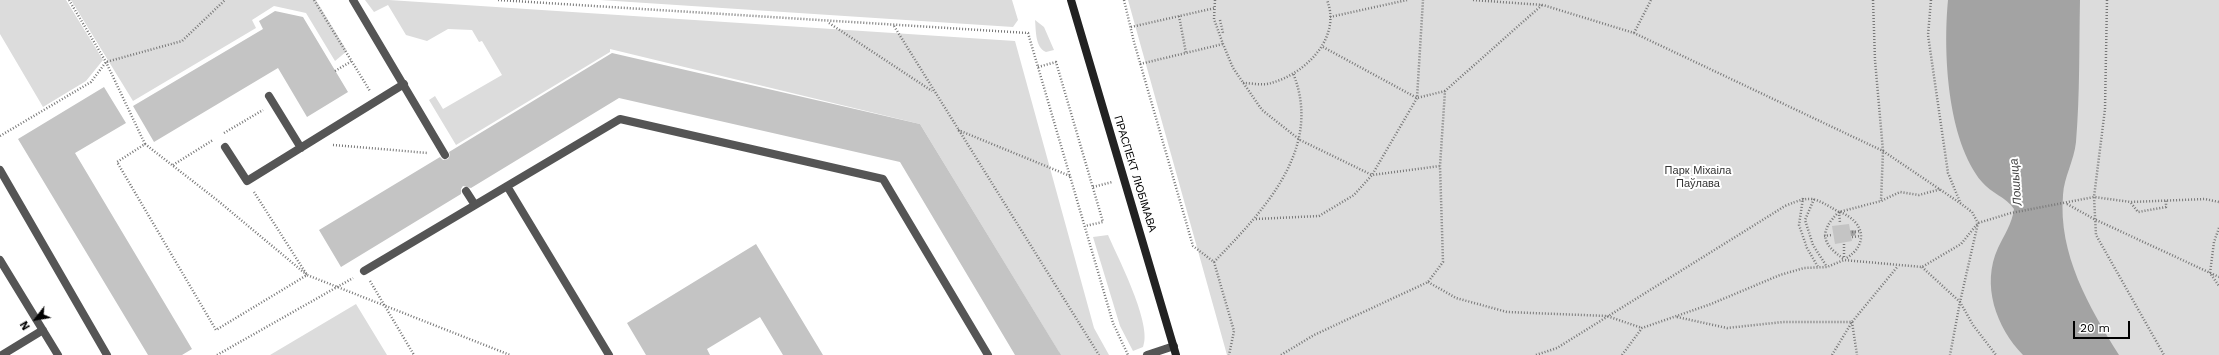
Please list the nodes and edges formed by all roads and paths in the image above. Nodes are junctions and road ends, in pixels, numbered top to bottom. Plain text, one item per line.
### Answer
1 (69, 0) edge
2 (225, 0) edge
3 (314, 0) edge
4 (353, 0) edge
5 (498, 0) edge
6 (1071, 0) edge
7 (1124, 0) edge
8 (1215, 0) edge
9 (1327, 0) edge
10 (1407, 0) edge
11 (1423, 0) edge
12 (1473, 0) edge
13 (1651, 0) edge
14 (1873, 0) edge
15 (1931, 0) edge
16 (2107, 0) edge
17 (1543, 5) junction
18 (1215, 8) junction
19 (1179, 16) junction
20 (1329, 17) junction
21 (1220, 20) dead end
22 (828, 22) junction
23 (894, 26) junction
24 (1131, 26) junction
25 (1634, 32) junction
26 (1223, 33) dead end
27 (1222, 44) junction
28 (1323, 47) junction
29 (1186, 53) junction
30 (352, 61) junction
31 (106, 62) junction
32 (1140, 64) junction
33 (1038, 67) junction
34 (335, 71) dead end
35 (1293, 73) junction
36 (1243, 83) junction
37 (404, 84) junction
38 (1445, 91) junction
39 (934, 92) junction
40 (269, 96) dead end
41 (364, 96) dead end
42 (1418, 98) junction
43 (958, 130) junction
44 (0, 136) edge
45 (1300, 140) junction
46 (310, 142) junction
47 (145, 144) junction
48 (225, 147) dead end
49 (301, 148) junction
50 (1883, 152) junction
51 (444, 155) joint
52 (1440, 166) junction
53 (0, 170) edge
54 (1372, 175) junction
55 (1070, 176) junction
56 (247, 181) junction
57 (507, 186) junction
58 (1942, 189) junction
59 (466, 191) dead end
60 (2094, 197) junction
61 (1803, 198) junction
62 (1814, 199) junction
63 (2166, 199) junction
64 (1881, 201) junction
65 (1960, 202) junction
66 (2131, 202) junction
67 (2219, 202) edge
68 (2067, 204) junction
69 (475, 205) junction
70 (1840, 212) junction
71 (1255, 220) junction
72 (2094, 220) junction
73 (1840, 223) dead end
74 (1978, 223) junction
75 (1085, 226) junction
76 (2219, 228) edge
77 (1861, 231) junction
78 (1852, 232) dead end
79 (1832, 235) dead end
80 (1824, 236) junction
81 (1861, 236) junction
82 (1852, 237) dead end
83 (1844, 244) dead end
84 (0, 260) edge
85 (1844, 260) junction
86 (1214, 262) junction
87 (1898, 266) junction
88 (1827, 267) junction
89 (1922, 267) junction
90 (1818, 268) junction
91 (364, 271) junction
92 (2210, 273) junction
93 (307, 275) junction
94 (2219, 277) edge
95 (1428, 282) junction
96 (2219, 286) edge
97 (336, 287) junction
98 (1960, 302) junction
99 (386, 308) junction
100 (1607, 316) junction
101 (1677, 317) junction
102 (1852, 322) junction
103 (1642, 328) junction
104 (43, 330) junction
105 (1174, 346) junction
106 (2, 355) edge
107 (58, 355) edge
108 (107, 355) edge
109 (218, 355) edge
110 (414, 355) edge
111 (510, 355) edge
112 (609, 355) edge
113 (988, 355) edge
114 (1099, 355) edge
115 (1128, 355) edge
116 (1147, 355) edge
117 (1176, 355) edge
118 (1229, 355) edge
119 (1281, 355) edge
120 (1536, 355) edge
121 (1622, 355) edge
122 (1832, 355) edge
123 (1857, 355) edge
124 (1950, 355) edge
125 (1996, 355) edge
126 (2164, 355) edge

1 - 31 path
2 - 31 path
3 - 30 path
4 - 37 lane
5 - 22 path
6 - 105 main road, ПРАСПЕКТ ЛЮБІМАВА
7 - 24 path
8 - 18 path
9 - 20 path
10 - 20 path
11 - 42 path
12 - 17 path
13 - 25 path
14 - 50 path
15 - 65 path
16 - 60 path
17 - 25 path
17 - 38 path
18 - 19 path
18 - 27 path
19 - 24 path
19 - 29 path
20 - 28 path
21 - 26 path
22 - 23 path
22 - 39 path
23 - 33 path
23 - 39 path
24 - 32 path
25 - 50 path
27 - 29 path
27 - 36 path
28 - 35 path
28 - 42 path
29 - 32 path
30 - 34 path
30 - 41 path
31 - 44 path
31 - 47 path
32 - 86 path
33 - 55 path
33 - 75 path
35 - 36 path
35 - 45 path
36 - 45 path
37 - 46 lane
37 - 51 lane
38 - 42 path
38 - 52 path
39 - 43 path
40 - 49 lane
42 - 54 path
43 - 55 path
43 - 114 path
45 - 54 path
45 - 71 path
46 - 49 lane
46 - 51 path
47 - 93 path
47 - 93 path
48 - 56 lane
49 - 56 lane
50 - 58 path
50 - 64 path
52 - 54 path
52 - 95 path
53 - 108 lane
54 - 71 path
55 - 75 path
56 - 93 path
57 - 69 lane
57 - 112 lane
57 - 113 lane
58 - 64 path
58 - 65 path
59 - 69 lane
60 - 66 path
60 - 68 path
60 - 72 path
61 - 62 path
61 - 90 path
61 - 100 path
62 - 70 path
62 - 88 path
63 - 66 path
63 - 66 path
63 - 67 path
64 - 70 path
65 - 74 path
68 - 72 path
68 - 74 path
69 - 91 lane
70 - 73 path
70 - 77 path
70 - 80 path
71 - 86 path
72 - 92 path
72 - 126 path
74 - 89 path
74 - 98 path
75 - 115 path
76 - 92 path
77 - 78 path
77 - 81 path
79 - 80 path
80 - 85 path
81 - 82 path
81 - 85 path
83 - 85 path
84 - 104 lane
85 - 87 path
85 - 88 path
86 - 118 path
87 - 89 path
87 - 102 path
88 - 90 path
89 - 98 path
90 - 101 path
91 - 97 path
91 - 99 path
92 - 94 path
92 - 96 path
93 - 97 path
95 - 100 path
95 - 119 path
97 - 99 path
97 - 109 path
98 - 124 path
98 - 125 path
99 - 110 path
99 - 111 path
100 - 103 path
100 - 120 path
101 - 102 path
101 - 103 path
102 - 122 path
102 - 123 path
103 - 121 path
104 - 106 lane
104 - 107 lane
105 - 116 lane
105 - 117 main road, ПРАСПЕКТ ЛЮБІМАВА

